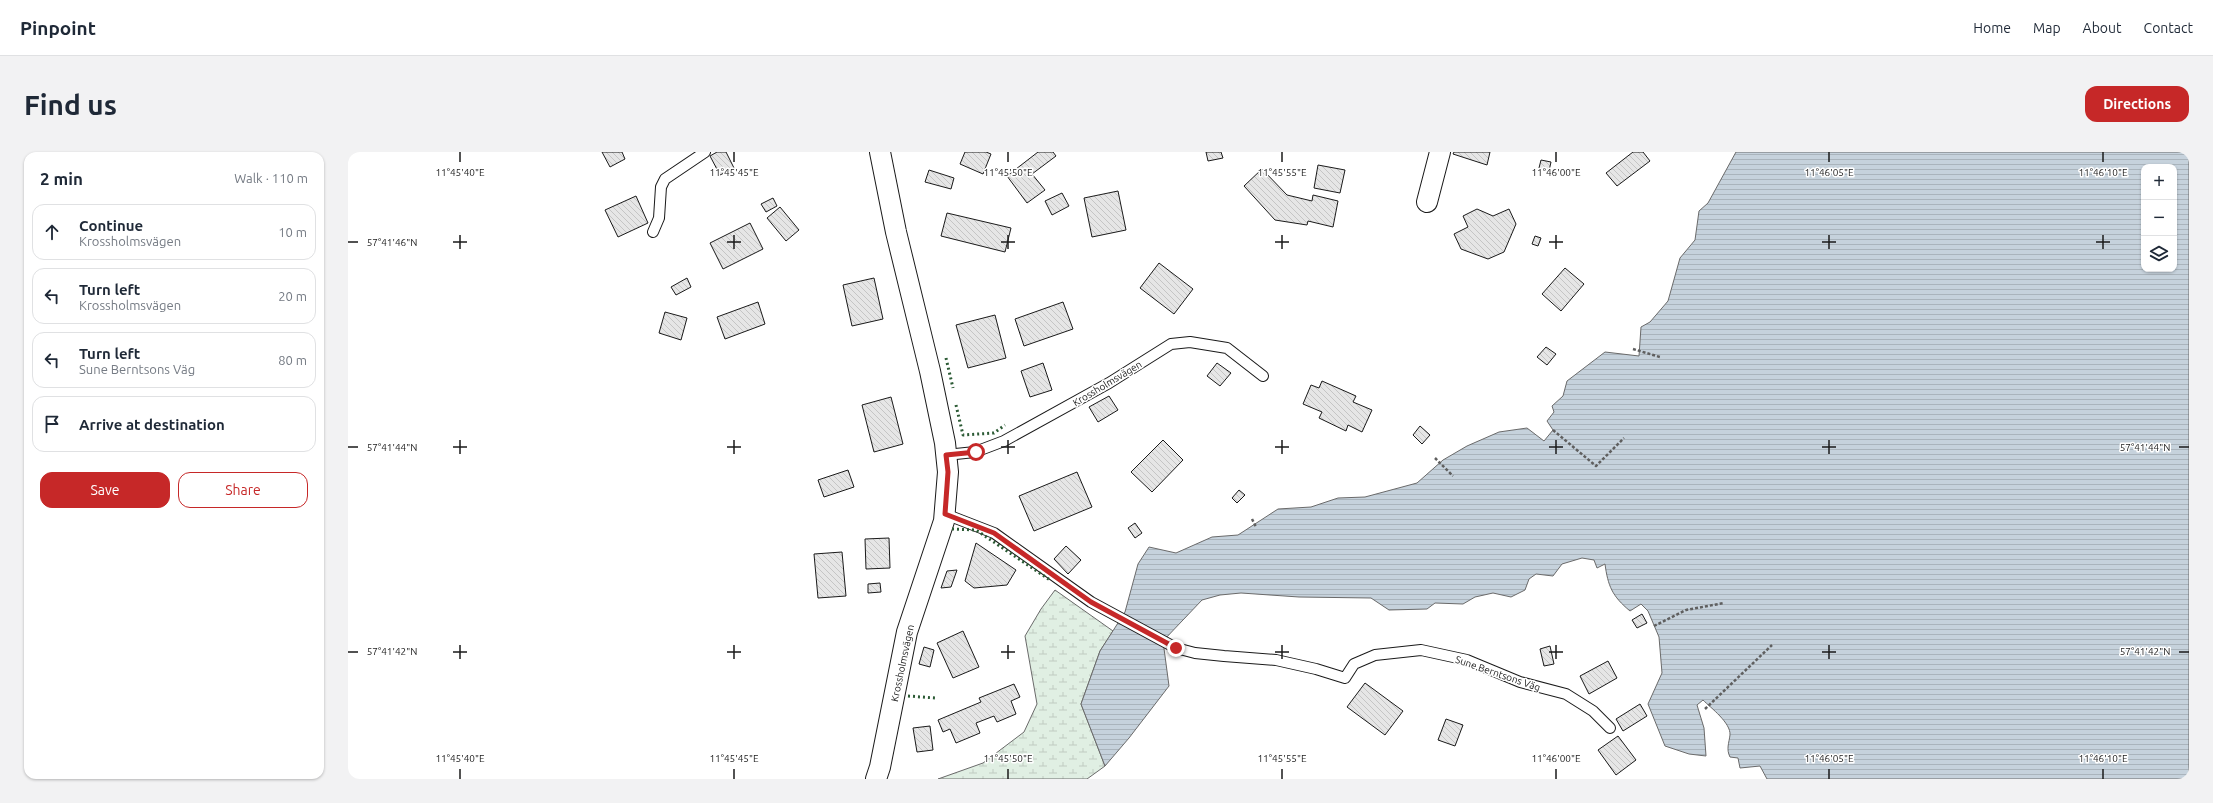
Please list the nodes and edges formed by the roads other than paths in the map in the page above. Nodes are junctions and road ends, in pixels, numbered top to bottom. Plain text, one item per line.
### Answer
1 (705, 152) edge
2 (880, 152) edge
3 (1440, 152) edge
4 (1427, 202) dead end
5 (653, 232) dead end
6 (1263, 376) dead end
7 (946, 455) junction
8 (945, 514) junction
9 (1610, 728) dead end
10 (876, 779) edge

1 - 5 lane
2 - 7 street, Krossholmsvägen
3 - 4 street
6 - 7 lane, Krossholmsvägen
7 - 8 street, Krossholmsvägen
8 - 9 lane, Sune Berntsons Väg
8 - 10 street, Krossholmsvägen

